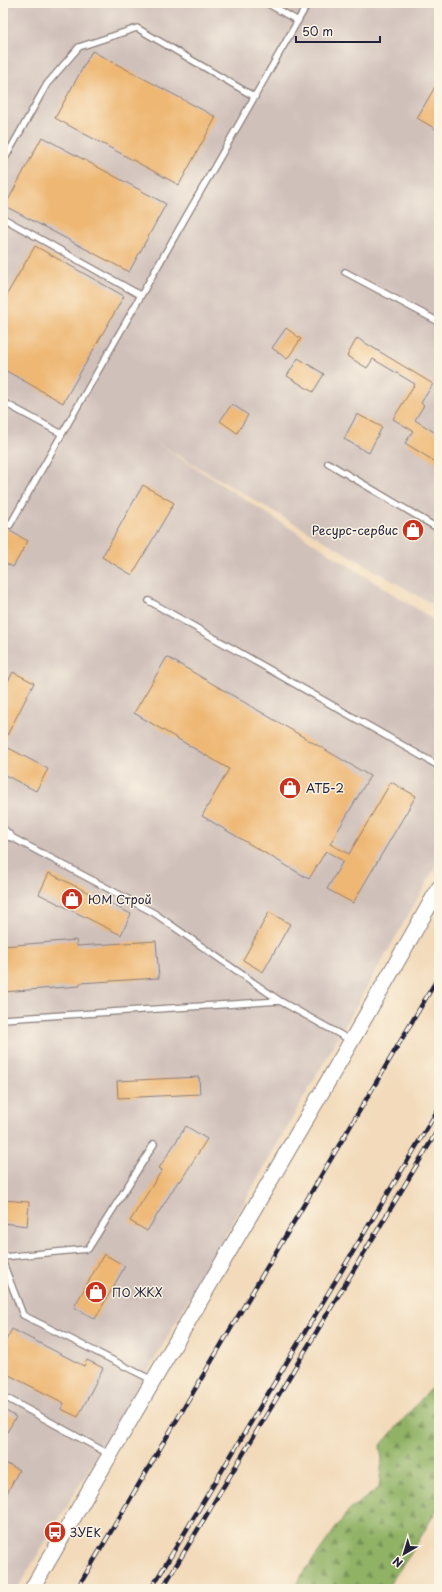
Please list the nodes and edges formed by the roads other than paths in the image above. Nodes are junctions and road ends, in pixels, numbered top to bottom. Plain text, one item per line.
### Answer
1 (267, 3) edge
2 (308, 3) edge
3 (298, 21) junction
4 (255, 97) junction
5 (3, 162) edge
6 (3, 218) edge
7 (345, 272) dead end
8 (140, 295) junction
9 (439, 322) edge
10 (3, 402) edge
11 (62, 434) junction
12 (328, 463) dead end
13 (10, 525) dead end
14 (439, 529) edge
15 (149, 601) dead end
16 (439, 766) edge
17 (3, 828) edge
18 (3, 836) edge
19 (13, 838) junction
20 (439, 888) edge
21 (280, 1001) junction
22 (3, 1019) edge
23 (352, 1041) junction
24 (154, 1144) dead end
25 (3, 1257) edge
26 (3, 1264) edge
27 (152, 1380) junction
28 (3, 1396) edge
29 (110, 1454) junction
30 (32, 1589) edge

1 - 3 lane
2 - 3 lane
3 - 4 lane
4 - 5 lane
4 - 8 lane
6 - 8 lane
7 - 9 lane
8 - 11 lane
10 - 11 lane
11 - 13 lane
12 - 14 lane
15 - 16 lane
17 - 19 lane
18 - 19 lane
19 - 21 lane
20 - 23 street
21 - 22 lane
21 - 23 lane
23 - 27 street
24 - 25 lane
26 - 27 lane
27 - 29 street
28 - 29 lane
29 - 30 street

